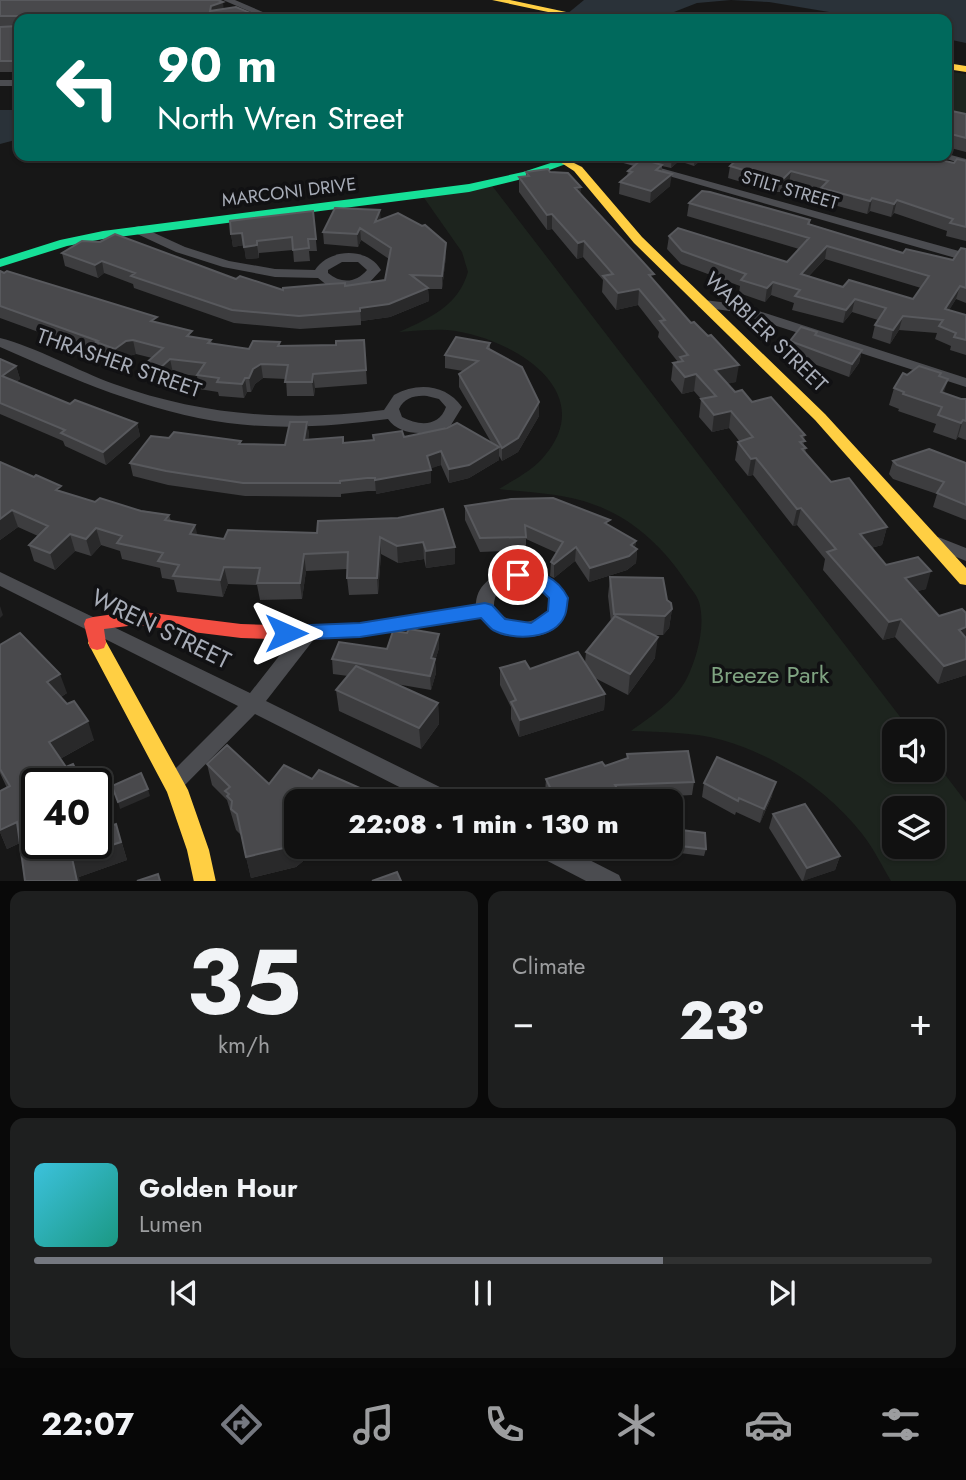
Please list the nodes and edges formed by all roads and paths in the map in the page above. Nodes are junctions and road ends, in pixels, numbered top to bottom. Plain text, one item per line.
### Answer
1 (227, 0) edge
2 (496, 0) edge
3 (249, 9) junction
4 (234, 14) edge
5 (262, 14) edge
6 (566, 14) edge
7 (567, 161) edge
8 (575, 161) edge
9 (623, 161) edge
10 (139, 230) junction
11 (966, 257) edge
12 (0, 263) edge
13 (321, 274) dead end
14 (704, 304) junction
15 (0, 342) edge
16 (966, 383) edge
17 (392, 414) dead end
18 (929, 540) junction
19 (966, 555) edge
20 (0, 578) edge
21 (966, 579) edge
22 (485, 610) dead end
23 (93, 624) junction
24 (308, 634) junction
25 (254, 703) junction
26 (175, 782) junction
27 (424, 789) edge
28 (566, 859) edge
29 (205, 881) edge
30 (611, 881) edge

1 - 3 street
2 - 6 street
3 - 4 street
3 - 5 street
7 - 10 street, MARCONI DRIVE
8 - 14 street, WARBLER STREET
9 - 11 street, STILT STREET
10 - 12 street, MARCONI DRIVE
10 - 13 street
14 - 16 street
14 - 18 street, WARBLER STREET
15 - 17 street, THRASHER STREET
18 - 19 street, WARBLER STREET
18 - 21 street, WARBLER STREET
20 - 23 street, WREN STREET
22 - 24 street
23 - 24 street
23 - 25 street, WREN STREET
23 - 26 street
24 - 25 street
25 - 26 street
25 - 27 street, WREN STREET
26 - 29 street
28 - 30 street

